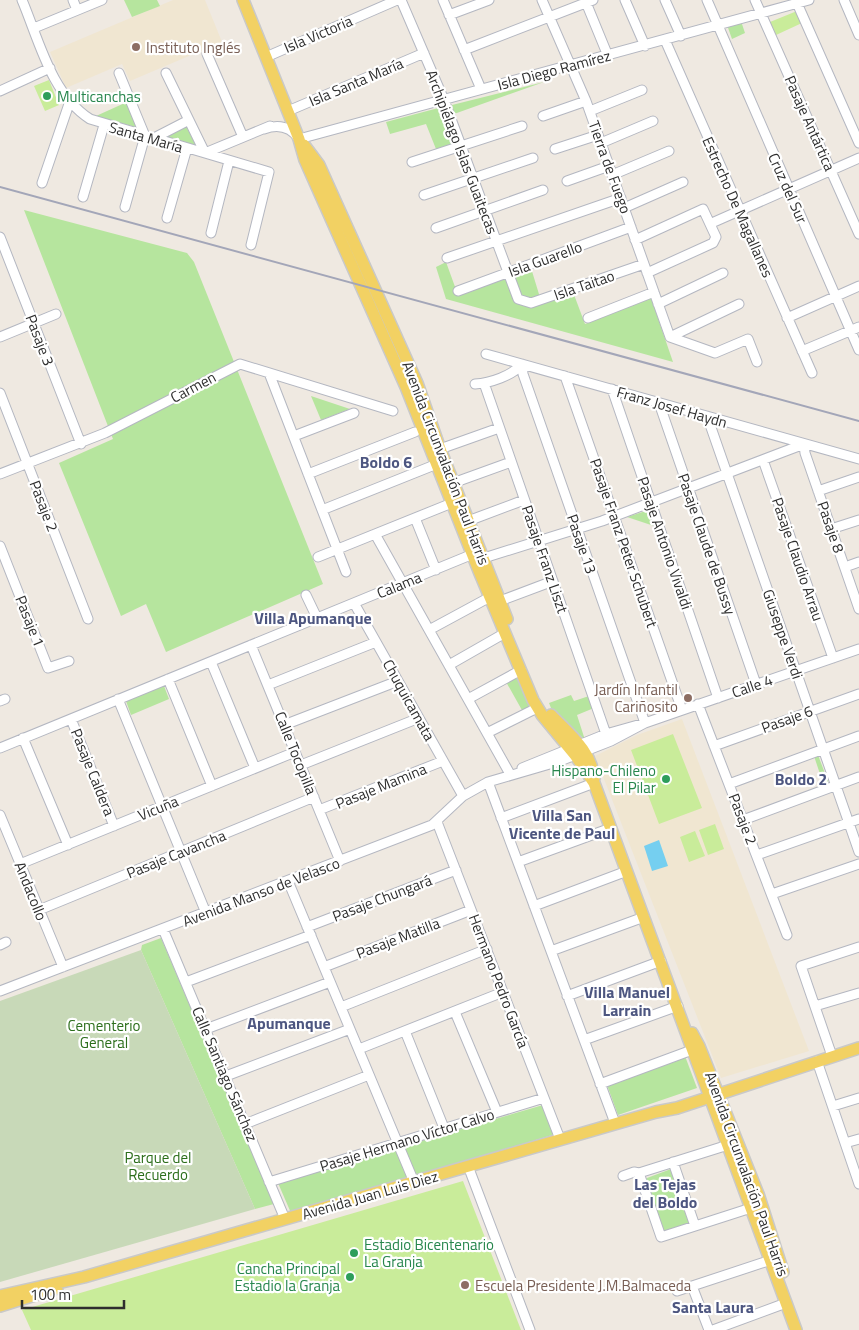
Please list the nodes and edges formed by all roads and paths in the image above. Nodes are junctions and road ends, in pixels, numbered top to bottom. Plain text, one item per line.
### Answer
1 (22, 0) edge
2 (73, 0) edge
3 (102, 0) edge
4 (397, 0) edge
5 (401, 0) edge
6 (443, 0) edge
7 (488, 0) edge
8 (542, 0) edge
9 (625, 0) edge
10 (666, 0) edge
11 (707, 0) edge
12 (755, 0) edge
13 (844, 0) edge
14 (245, 1) edge
15 (588, 1) edge
16 (803, 1) edge
17 (77, 10) junction
18 (760, 13) junction
19 (449, 15) junction
20 (549, 17) junction
21 (856, 22) edge
22 (718, 26) junction
23 (34, 28) junction
24 (859, 35) edge
25 (681, 36) junction
26 (665, 40) junction
27 (645, 46) junction
28 (464, 50) junction
29 (424, 53) junction
30 (207, 54) dead end
31 (266, 56) junction
32 (608, 56) junction
33 (570, 66) junction
34 (50, 68) junction
35 (119, 73) dead end
36 (166, 73) dead end
37 (481, 90) junction
38 (642, 90) dead end
39 (0, 91) edge
40 (444, 100) junction
41 (70, 101) junction
42 (586, 101) junction
43 (590, 110) junction
44 (289, 114) junction
45 (543, 116) dead end
46 (189, 120) junction
47 (654, 121) dead end
48 (104, 125) junction
49 (522, 126) dead end
50 (264, 129) junction
51 (149, 137) junction
52 (243, 137) junction
53 (299, 139) junction
54 (600, 139) junction
55 (859, 143) edge
56 (461, 146) junction
57 (187, 148) junction
58 (555, 149) dead end
59 (668, 151) dead end
60 (205, 153) junction
61 (533, 158) dead end
62 (859, 158) edge
63 (229, 161) junction
64 (412, 162) dead end
65 (611, 170) junction
66 (831, 170) junction
67 (473, 178) junction
68 (567, 181) dead end
69 (683, 182) dead end
70 (42, 183) dead end
71 (788, 189) junction
72 (543, 190) dead end
73 (424, 195) dead end
74 (83, 197) dead end
75 (621, 198) junction
76 (124, 207) dead end
77 (624, 208) junction
78 (740, 210) junction
79 (484, 211) junction
80 (166, 218) dead end
81 (714, 222) dead end
82 (631, 227) junction
83 (436, 228) dead end
84 (211, 233) dead end
85 (859, 234) edge
86 (0, 237) edge
87 (635, 240) junction
88 (495, 241) junction
89 (252, 245) dead end
90 (447, 258) dead end
91 (646, 269) junction
92 (507, 273) junction
93 (723, 273) dead end
94 (859, 286) edge
95 (458, 291) dead end
96 (654, 292) junction
97 (836, 297) junction
98 (523, 302) joint
99 (658, 304) junction
100 (739, 304) dead end
101 (56, 314) dead end
102 (588, 318) dead end
103 (787, 318) junction
104 (34, 324) junction
105 (855, 329) edge
106 (0, 337) edge
107 (670, 337) junction
108 (859, 350) edge
109 (802, 351) junction
110 (486, 354) dead end
111 (757, 362) dead end
112 (522, 364) junction
113 (269, 373) junction
114 (812, 373) dead end
115 (566, 376) junction
116 (612, 390) junction
117 (0, 393) edge
118 (659, 403) junction
119 (393, 411) dead end
120 (354, 413) dead end
121 (707, 416) junction
122 (499, 428) junction
123 (415, 432) dead end
124 (294, 436) junction
125 (81, 444) junction
126 (804, 444) junction
127 (440, 449) junction
128 (859, 459) edge
129 (763, 460) junction
130 (511, 462) junction
131 (28, 464) junction
132 (437, 464) junction
133 (0, 474) edge
134 (308, 474) junction
135 (727, 474) junction
136 (859, 477) edge
137 (453, 483) junction
138 (688, 489) junction
139 (818, 491) junction
140 (524, 500) junction
141 (452, 503) junction
142 (652, 503) junction
143 (322, 510) junction
144 (614, 517) junction
145 (415, 518) junction
146 (859, 520) edge
147 (468, 521) junction
148 (832, 529) junction
149 (576, 530) junction
150 (375, 534) junction
151 (539, 542) junction
152 (0, 546) edge
153 (337, 549) junction
154 (478, 556) junction
155 (318, 557) dead end
156 (859, 562) edge
157 (845, 567) junction
158 (436, 570) junction
159 (346, 572) dead end
160 (553, 581) junction
161 (402, 583) junction
162 (306, 595) dead end
163 (495, 599) junction
164 (354, 603) junction
165 (859, 606) edge
166 (317, 618) junction
167 (88, 619) dead end
168 (429, 630) junction
169 (505, 633) junction
170 (376, 642) junction
171 (251, 645) junction
172 (859, 649) edge
173 (833, 658) junction
174 (69, 661) dead end
175 (211, 662) junction
176 (449, 665) junction
177 (520, 670) junction
178 (795, 671) junction
179 (168, 679) junction
180 (398, 681) junction
181 (756, 684) junction
182 (268, 685) junction
183 (859, 694) edge
184 (718, 698) junction
185 (468, 699) junction
186 (118, 700) junction
187 (698, 704) junction
188 (537, 708) junction
189 (682, 710) junction
190 (809, 711) junction
191 (419, 718) junction
192 (71, 719) junction
193 (645, 723) junction
194 (284, 725) junction
195 (487, 733) junction
196 (606, 734) junction
197 (859, 736) edge
198 (23, 738) junction
199 (714, 746) junction
200 (0, 748) edge
201 (577, 749) junction
202 (823, 749) junction
203 (295, 752) junction
204 (443, 761) junction
205 (301, 765) junction
206 (255, 768) junction
207 (510, 774) junction
208 (859, 777) edge
209 (488, 782) junction
210 (594, 783) junction
211 (729, 784) junction
212 (212, 786) junction
213 (836, 786) junction
214 (463, 796) junction
215 (314, 797) junction
216 (162, 806) junction
217 (319, 810) junction
218 (0, 816) edge
219 (501, 818) junction
220 (859, 819) edge
221 (743, 820) junction
222 (437, 822) junction
223 (849, 823) junction
224 (114, 826) junction
225 (610, 828) junction
226 (68, 845) junction
227 (181, 852) junction
228 (859, 852) edge
229 (757, 855) junction
230 (340, 861) junction
231 (518, 862) junction
232 (20, 864) junction
233 (859, 864) edge
234 (456, 870) junction
235 (627, 871) junction
236 (288, 881) junction
237 (772, 894) junction
238 (534, 906) junction
239 (39, 910) junction
240 (471, 910) junction
241 (206, 913) junction
242 (644, 917) junction
243 (164, 929) junction
244 (309, 931) junction
245 (787, 935) dead end
246 (859, 947) edge
247 (487, 949) junction
248 (551, 951) junction
249 (661, 961) junction
250 (63, 967) junction
251 (324, 967) junction
252 (186, 982) junction
253 (330, 982) junction
254 (0, 991) edge
255 (504, 992) junction
256 (859, 993) edge
257 (567, 996) junction
258 (678, 1006) junction
259 (815, 1006) junction
260 (341, 1007) junction
261 (454, 1012) junction
262 (684, 1021) junction
263 (206, 1029) junction
264 (350, 1029) junction
265 (406, 1031) junction
266 (584, 1040) junction
267 (859, 1048) edge
268 (358, 1049) junction
269 (692, 1050) junction
270 (832, 1056) junction
271 (817, 1061) junction
272 (369, 1075) junction
273 (226, 1076) junction
274 (600, 1084) junction
275 (713, 1093) junction
276 (544, 1098) junction
277 (859, 1098) edge
278 (833, 1106) junction
279 (497, 1112) junction
280 (246, 1124) junction
281 (615, 1124) junction
282 (444, 1128) junction
283 (859, 1139) edge
284 (560, 1140) junction
285 (397, 1142) junction
286 (845, 1143) junction
287 (728, 1144) junction
288 (672, 1162) junction
289 (468, 1166) junction
290 (638, 1173) junction
291 (623, 1176) dead end
292 (859, 1181) edge
293 (269, 1182) junction
294 (414, 1182) junction
295 (751, 1208) junction
296 (285, 1219) junction
297 (695, 1226) junction
298 (771, 1260) junction
299 (84, 1277) junction
300 (692, 1286) junction
301 (677, 1291) dead end
302 (0, 1296) edge
303 (786, 1303) junction
304 (0, 1306) edge
305 (530, 1330) edge
306 (711, 1330) edge
307 (796, 1330) edge
308 (804, 1330) edge

1 - 23 street, Santa María
2 - 17 street
3 - 17 street
4 - 31 street, Isla Victoria
5 - 29 street, Archipiélago Islas Guaitecas
6 - 19 street
7 - 19 street
8 - 20 street, Tierra de Fuego
9 - 27 street
10 - 25 street
11 - 22 street, Cruz del Sur
12 - 18 street, Pasaje Antártica
13 - 21 street
14 - 31 main road, Avenida Circunvalación Paul Harris
15 - 20 street
15 - 32 street
16 - 18 street, Isla Diego Ramírez
16 - 55 street
17 - 23 street
18 - 22 street, Isla Diego Ramírez
18 - 66 street, Pasaje Antártica
19 - 28 street
20 - 28 street
20 - 33 street, Tierra de Fuego
21 - 24 street
22 - 25 street, Isla Diego Ramírez
22 - 71 street, Cruz del Sur
23 - 34 street, Santa María
25 - 26 street, Isla Diego Ramírez
26 - 27 street, Isla Diego Ramírez
26 - 78 street, Estrecho De Magallanes
27 - 32 street, Isla Diego Ramírez
28 - 37 street
29 - 40 street, Archipiélago Islas Guaitecas
29 - 44 street, Isla Santa María
30 - 52 street
31 - 44 main road, Avenida Circunvalación Paul Harris
32 - 33 street, Isla Diego Ramírez
33 - 37 street, Isla Diego Ramírez
33 - 42 street, Tierra de Fuego
34 - 39 street
34 - 41 street, Santa María
35 - 51 street
36 - 46 street
37 - 40 street, Isla Diego Ramírez
38 - 43 street
40 - 53 street, Isla Diego Ramírez
40 - 56 street, Archipiélago Islas Guaitecas
41 - 48 street, Santa María
41 - 70 street
42 - 43 street, Tierra de Fuego
42 - 45 street
43 - 54 street, Tierra de Fuego
44 - 50 street
44 - 53 main road, Avenida Circunvalación Paul Harris
46 - 51 street
46 - 60 street
47 - 54 street
48 - 51 street, Santa María
48 - 74 street
49 - 56 street
50 - 52 street
50 - 53 street
51 - 57 street, Santa María
51 - 76 street
52 - 60 street
53 - 127 main road, Avenida Circunvalación Paul Harris
53 - 132 main road, Avenida Circunvalación Paul Harris
54 - 58 street
54 - 65 street, Tierra de Fuego
56 - 64 street
56 - 67 street, Archipiélago Islas Guaitecas
57 - 60 street, Santa María
57 - 80 street
59 - 65 street
60 - 63 street, Santa María
61 - 67 street
62 - 66 street
63 - 84 street
63 - 89 street, Santa María
65 - 68 street
65 - 75 street, Tierra de Fuego
66 - 71 street
66 - 85 street, Pasaje Antártica
67 - 73 street
67 - 79 street, Archipiélago Islas Guaitecas
69 - 77 street
71 - 78 street
71 - 97 street, Cruz del Sur
72 - 79 street
75 - 77 street, Tierra de Fuego
75 - 88 street
77 - 82 street, Tierra de Fuego
78 - 81 street
78 - 103 street, Estrecho De Magallanes
79 - 83 street
79 - 88 street, Archipiélago Islas Guaitecas
82 - 87 street, Tierra de Fuego
82 - 92 street, Isla Guarello
86 - 104 street, Pasaje 3
87 - 91 street, Tierra de Fuego
87 - 91 street, Isla Taitao
88 - 90 street
88 - 92 street, Archipiélago Islas Guaitecas
91 - 96 street, Tierra de Fuego
91 - 98 street, Isla Taitao
92 - 95 street, Isla Guarello
92 - 98 street, Archipiélago Islas Guaitecas
93 - 99 street
94 - 97 street
96 - 99 street, Tierra de Fuego
96 - 102 street
97 - 103 street
97 - 105 street, Cruz del Sur
99 - 107 street, Tierra de Fuego
100 - 107 street
101 - 104 street
103 - 109 street, Estrecho De Magallanes
104 - 106 street
104 - 125 street, Pasaje 3
105 - 108 street, Cruz del Sur
105 - 109 street
107 - 111 street
109 - 114 street, Estrecho De Magallanes
110 - 112 street, Franz Josef Haydn
112 - 115 street, Franz Josef Haydn
112 - 122 street, Pasaje Franz Liszt
112 - 149 street, Pasaje 13
113 - 119 street, Carmen
113 - 124 street
113 - 125 street, Carmen
115 - 116 street, Franz Josef Haydn
115 - 144 street, Pasaje Franz Peter Schubert
116 - 118 street, Franz Josef Haydn
116 - 142 street, Pasaje Antonio Vivaldi
117 - 131 street, Pasaje 2
118 - 121 street, Franz Josef Haydn
118 - 138 street, Pasaje Claude de Bussy
120 - 124 street
121 - 126 street, Franz Josef Haydn
121 - 135 street, Giuseppe Verdi
122 - 127 street
122 - 130 street, Pasaje Franz Liszt
123 - 134 street
124 - 134 street
125 - 131 street, Carmen
126 - 128 street, Franz Josef Haydn
126 - 129 street, Calama
126 - 139 street, Pasaje 8
127 - 137 main road, Avenida Circunvalación Paul Harris
129 - 135 street, Calama
129 - 173 street, Pasaje Claudio Arrau
130 - 137 street
130 - 140 street, Pasaje Franz Liszt
131 - 133 street, Carmen
131 - 167 street, Pasaje 2
132 - 141 main road, Avenida Circunvalación Paul Harris
132 - 143 street
134 - 143 street
135 - 138 street, Calama
135 - 178 street, Giuseppe Verdi
136 - 139 street
137 - 147 main road, Avenida Circunvalación Paul Harris
138 - 142 street, Calama
138 - 181 street, Pasaje Claude de Bussy
139 - 148 street, Pasaje 8
140 - 147 street
140 - 151 street, Pasaje Franz Liszt
141 - 145 street
141 - 154 main road, Avenida Circunvalación Paul Harris
142 - 144 street, Calama
142 - 184 street, Pasaje Antonio Vivaldi
143 - 153 street
144 - 149 street, Calama
144 - 189 street, Pasaje Franz Peter Schubert
145 - 150 street
145 - 158 street
146 - 148 street
147 - 154 main road, Avenida Circunvalación Paul Harris
148 - 157 street, Pasaje 8
149 - 151 street, Calama
149 - 193 street, Pasaje 13
150 - 153 street
150 - 161 street
151 - 154 street, Calama
151 - 160 street, Pasaje Franz Liszt
152 - 174 street, Pasaje 1
153 - 155 street
153 - 159 street
154 - 158 street, Calama
154 - 163 main road, Avenida Circunvalación Paul Harris
156 - 157 street
157 - 165 street, Pasaje 8
158 - 161 street, Calama
160 - 163 street
160 - 196 street, Pasaje Franz Liszt
161 - 164 street, Calama
161 - 168 street
162 - 166 street
163 - 168 street
163 - 169 main road, Avenida Circunvalación Paul Harris
163 - 201 main road, Avenida Circunvalación Paul Harris
164 - 166 street, Calama
164 - 170 street, Chuquicamata
166 - 171 street, Calama
168 - 176 street
169 - 176 street
169 - 177 main road, Avenida Circunvalación Paul Harris
170 - 180 street, Chuquicamata
170 - 182 street
171 - 175 street, Calama
171 - 182 street, Calle Tocopilla
172 - 173 street, Calle 4
173 - 178 street, Calle 4
175 - 179 street, Calama
175 - 206 street
176 - 185 street
177 - 185 street
177 - 188 main road, Avenida Circunvalación Paul Harris
178 - 181 street, Calle 4
178 - 190 street, Giuseppe Verdi
179 - 186 street, Calama
179 - 212 street
180 - 191 street, Chuquicamata
180 - 194 street
181 - 184 street, Calle 4
182 - 194 street, Calle Tocopilla
183 - 190 street, Pasaje 6
184 - 187 street, Calle 4
185 - 195 street
186 - 192 street, Calama
186 - 216 street
187 - 189 street, Calle 4
187 - 199 street, Pasaje 2
188 - 195 street
188 - 201 main road, Avenida Circunvalación Paul Harris
189 - 193 street, Calle 4
190 - 199 street, Pasaje 6
190 - 202 street, Giuseppe Verdi
191 - 204 street, Chuquicamata
191 - 205 street
192 - 198 street, Calama
192 - 224 street, Pasaje Caldera
193 - 196 street, Calle 4
193 - 201 street, Calle 4
194 - 203 street, Calle Tocopilla
195 - 207 street
196 - 201 street, Calle 4
197 - 202 street
198 - 200 street, Calama
198 - 226 street
199 - 211 street, Pasaje 2
201 - 207 street, Avenida Manso de Velasco
201 - 210 main road, Avenida Circunvalación Paul Harris
202 - 211 street
202 - 213 street, Giuseppe Verdi
203 - 205 street, Calle Tocopilla
203 - 206 street, Vicuña
204 - 214 street, Chuquicamata
204 - 217 street, Pasaje Mamina
205 - 215 street, Calle Tocopilla
206 - 212 street, Vicuña
207 - 209 street, Avenida Manso de Velasco
208 - 213 street
209 - 214 street, Avenida Manso de Velasco
209 - 219 street
210 - 219 street
210 - 225 main road, Avenida Circunvalación Paul Harris
211 - 221 street, Pasaje 2
212 - 216 street, Vicuña
213 - 221 street
213 - 223 street, Giuseppe Verdi
214 - 222 street, Avenida Manso de Velasco
215 - 217 street, Calle Tocopilla
215 - 227 street, Pasaje Cavancha
216 - 224 street, Vicuña
216 - 227 street
217 - 230 street, Calle Tocopilla
218 - 232 street, Andacollo
219 - 231 street
220 - 223 street
221 - 229 street, Pasaje 2
222 - 230 street, Avenida Manso de Velasco
222 - 234 street, Hermano Pedro García
223 - 228 street, Giuseppe Verdi
223 - 229 street
224 - 226 street, Vicuña
225 - 231 street
225 - 235 main road, Avenida Circunvalación Paul Harris
226 - 232 street, Vicuña
227 - 239 street, Pasaje Cavancha
227 - 241 street
229 - 237 street, Pasaje 2
230 - 236 street, Avenida Manso de Velasco
231 - 238 street
232 - 239 street, Andacollo
233 - 237 street
234 - 240 street, Hermano Pedro García
234 - 244 street, Pasaje Chungará
235 - 238 street
235 - 242 main road, Avenida Circunvalación Paul Harris
236 - 241 street, Avenida Manso de Velasco
236 - 244 street
237 - 245 street, Pasaje 2
238 - 248 street
239 - 250 street, Andacollo
240 - 247 street, Hermano Pedro García
240 - 251 street, Pasaje Matilla
241 - 243 street, Avenida Manso de Velasco
242 - 248 street
242 - 249 main road, Avenida Circunvalación Paul Harris
243 - 250 street, Avenida Manso de Velasco
243 - 252 street, Calle Santiago Sánchez
244 - 251 street
244 - 252 street, Pasaje Chungará
246 - 259 street
247 - 255 street, Hermano Pedro García
247 - 260 street
248 - 257 street
249 - 257 street
249 - 258 main road, Avenida Circunvalación Paul Harris
250 - 254 street, Avenida Manso de Velasco
251 - 253 street
252 - 263 street, Calle Santiago Sánchez
253 - 260 street
253 - 263 street
255 - 261 street
255 - 276 street, Hermano Pedro García
256 - 259 street
257 - 266 street
258 - 262 main road, Avenida Circunvalación Paul Harris
258 - 266 street
259 - 270 street
260 - 264 street
261 - 265 street
261 - 279 street
262 - 269 main road, Avenida Circunvalación Paul Harris
262 - 275 main road, Avenida Circunvalación Paul Harris
263 - 273 street, Calle Santiago Sánchez
264 - 268 street
264 - 273 street
265 - 268 street
265 - 282 street
266 - 274 street
267 - 270 main road, Avenida Juan Luis Diez
268 - 272 street
269 - 274 street
269 - 275 main road, Avenida Circunvalación Paul Harris
270 - 271 main road, Avenida Juan Luis Diez
271 - 275 main road, Avenida Juan Luis Diez
271 - 278 street
272 - 280 street
272 - 285 street
273 - 280 street, Calle Santiago Sánchez
274 - 281 street
275 - 281 main road, Avenida Juan Luis Diez
275 - 287 main road, Avenida Circunvalación Paul Harris
275 - 308 main road, Avenida Circunvalación Paul Harris
276 - 279 street, Pasaje Hermano Víctor Calvo
276 - 284 street, Hermano Pedro García
277 - 278 street
278 - 286 street
279 - 282 street, Pasaje Hermano Víctor Calvo
280 - 293 street, Calle Santiago Sánchez
281 - 284 main road, Avenida Juan Luis Diez
282 - 285 street, Pasaje Hermano Víctor Calvo
283 - 286 street
284 - 289 main road, Avenida Juan Luis Diez
285 - 293 street, Pasaje Hermano Víctor Calvo
285 - 294 street
286 - 292 street
287 - 288 street
287 - 295 main road, Avenida Circunvalación Paul Harris
288 - 290 street
288 - 297 street
289 - 294 main road, Avenida Juan Luis Diez
289 - 305 street
290 - 291 street
290 - 297 street
293 - 296 street, Calle Santiago Sánchez
294 - 296 main road, Avenida Juan Luis Diez
295 - 297 street
295 - 298 main road, Avenida Circunvalación Paul Harris
296 - 299 main road, Avenida Juan Luis Diez
298 - 300 street
298 - 303 main road, Avenida Circunvalación Paul Harris
299 - 302 main road, Avenida Juan Luis Diez
299 - 304 main road, Avenida Juan Luis Diez
300 - 301 street
300 - 306 street
303 - 306 street
303 - 307 main road, Avenida Circunvalación Paul Harris

